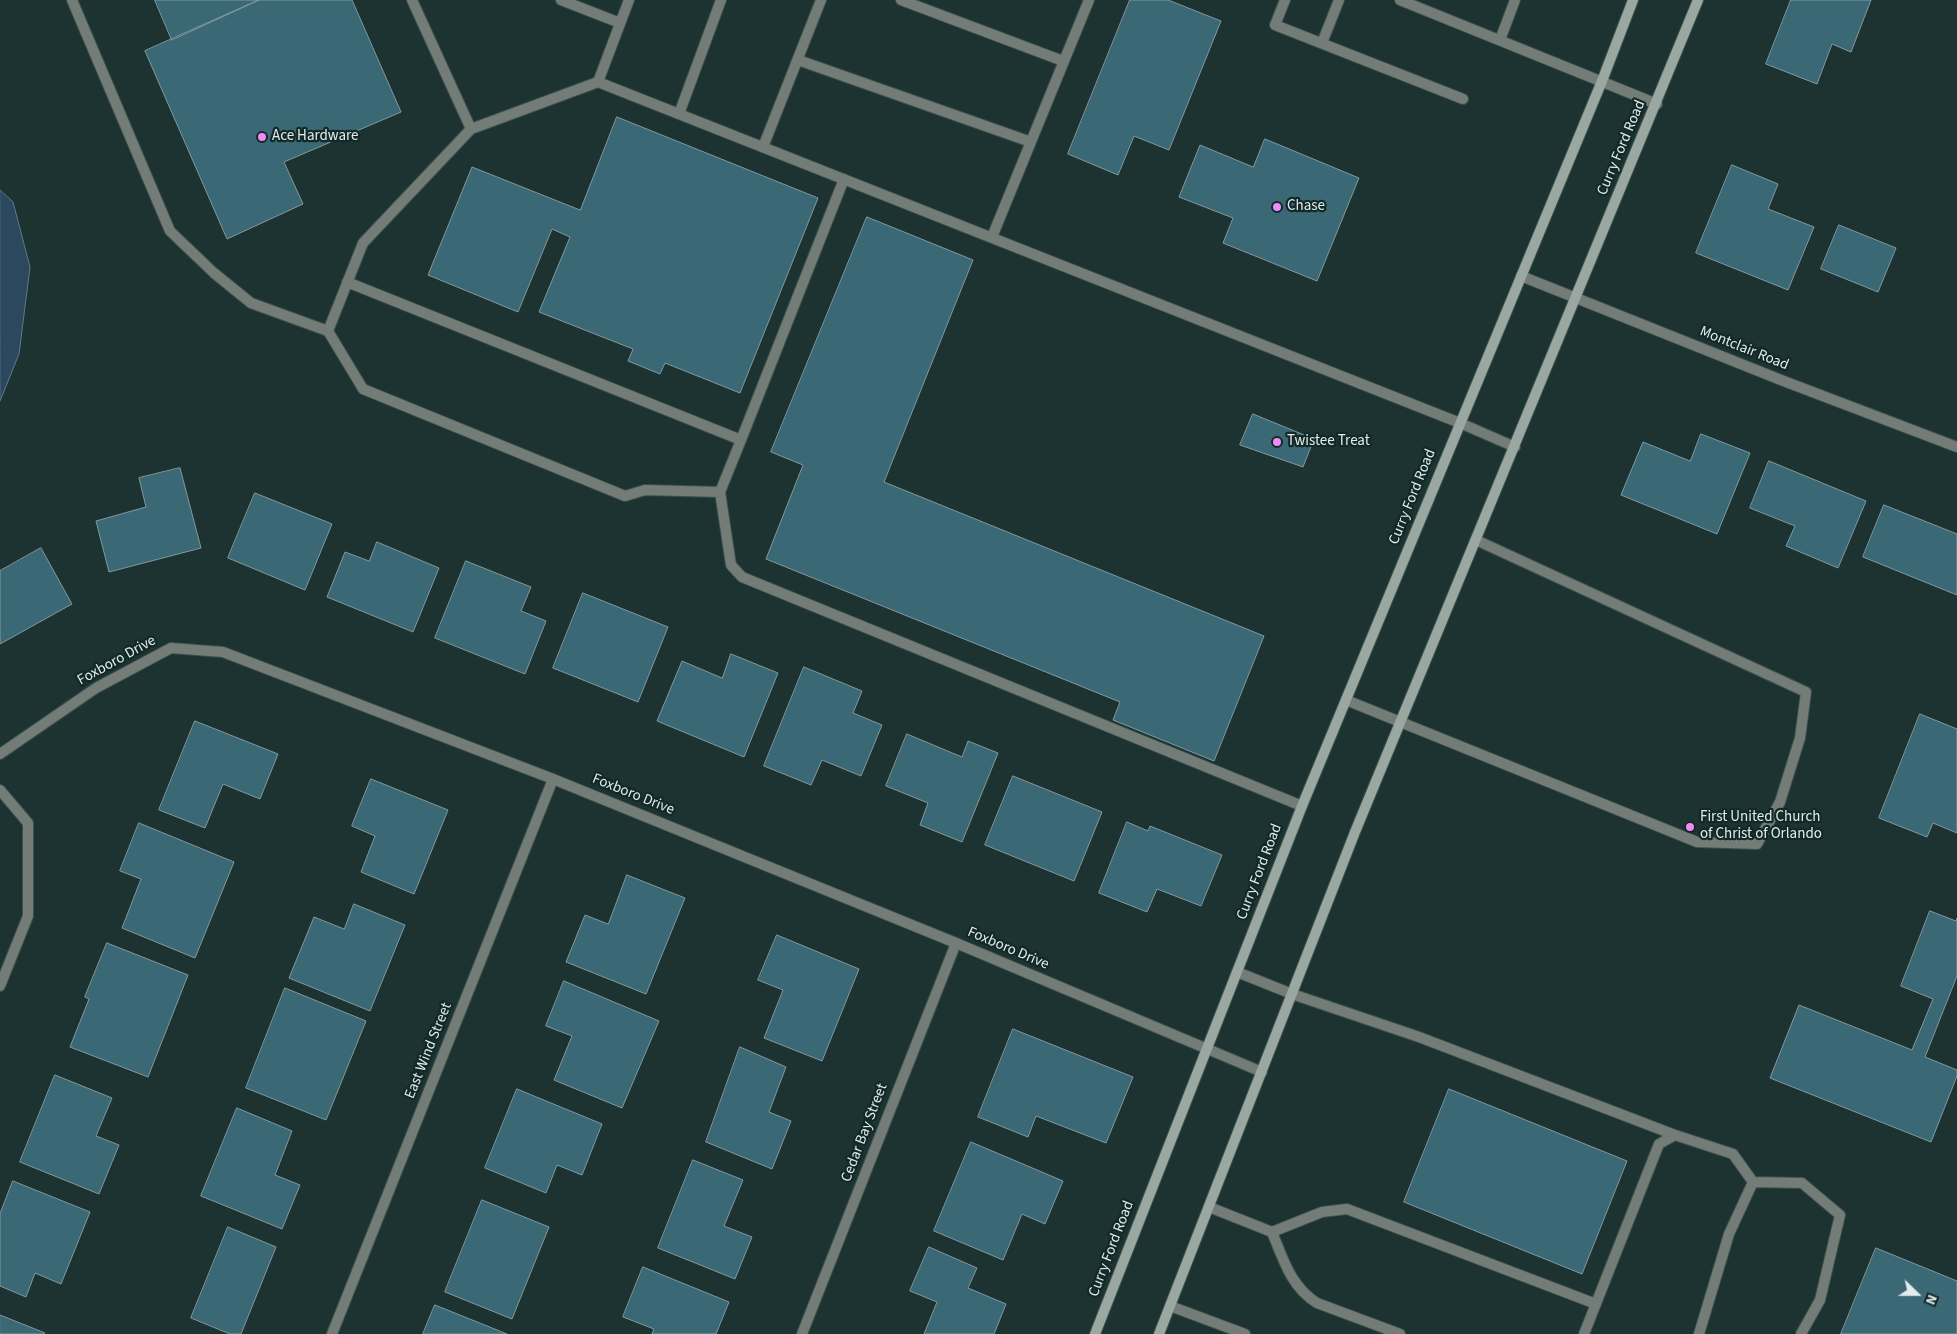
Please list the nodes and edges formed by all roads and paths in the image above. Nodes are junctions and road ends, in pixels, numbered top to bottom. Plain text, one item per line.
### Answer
1 (72, 0) edge
2 (412, 0) edge
3 (560, 0) edge
4 (629, 0) edge
5 (721, 0) edge
6 (821, 0) edge
7 (901, 0) edge
8 (1089, 0) edge
9 (1285, 0) edge
10 (1339, 0) edge
11 (1400, 0) edge
12 (1515, 0) edge
13 (1633, 0) edge
14 (1698, 0) edge
15 (620, 23) junction
16 (1500, 40) junction
17 (1322, 43) junction
18 (798, 60) junction
19 (1064, 61) junction
20 (1602, 81) junction
21 (598, 82) junction
22 (1463, 99) dead end
23 (1657, 104) junction
24 (679, 114) junction
25 (471, 129) junction
26 (1031, 142) junction
27 (763, 147) junction
28 (844, 179) junction
29 (992, 237) junction
30 (1521, 276) junction
31 (347, 282) junction
32 (1576, 298) junction
33 (328, 331) junction
34 (1460, 423) junction
35 (741, 440) junction
36 (1515, 447) junction
37 (1957, 447) edge
38 (720, 492) junction
39 (1476, 540) junction
40 (1346, 700) junction
41 (1400, 721) junction
42 (0, 754) edge
43 (553, 779) junction
44 (0, 790) edge
45 (1302, 806) junction
46 (956, 943) junction
47 (1237, 972) junction
48 (0, 986) edge
49 (1292, 994) junction
50 (1207, 1049) junction
51 (1262, 1072) junction
52 (1675, 1135) junction
53 (1753, 1182) junction
54 (1209, 1207) junction
55 (1272, 1232) junction
56 (1596, 1304) junction
57 (1170, 1306) junction
58 (332, 1334) edge
59 (802, 1334) edge
60 (1095, 1334) edge
61 (1159, 1334) edge
62 (1245, 1334) edge
63 (1400, 1334) edge
64 (1584, 1334) edge
65 (1699, 1334) edge
66 (1801, 1334) edge

1 - 33 street
2 - 25 street
3 - 15 street
4 - 15 street
5 - 24 street
6 - 18 street
7 - 19 street
8 - 19 street
9 - 17 street
10 - 17 street
11 - 16 street
12 - 16 street
13 - 20 main road, Curry Ford Road
14 - 23 main road, Curry Ford Road
15 - 21 street
16 - 20 street
17 - 22 street
18 - 26 street
18 - 27 street
19 - 26 street
20 - 23 street
20 - 30 main road, Curry Ford Road
21 - 24 street
21 - 25 street
23 - 32 main road, Curry Ford Road
24 - 27 street
25 - 31 street
26 - 29 street
27 - 28 street
28 - 29 street
28 - 35 street
29 - 34 street
30 - 32 street, Montclair Road
30 - 34 main road, Curry Ford Road
31 - 33 street
31 - 35 street
32 - 36 main road, Curry Ford Road
32 - 37 street, Montclair Road
33 - 38 street
34 - 36 street
34 - 40 main road, Curry Ford Road
35 - 38 street
36 - 39 main road, Curry Ford Road
38 - 45 street
39 - 41 main road, Curry Ford Road
39 - 41 street
40 - 41 street
40 - 45 main road, Curry Ford Road
41 - 49 main road, Curry Ford Road
42 - 43 street, Foxboro Drive
43 - 46 street, Foxboro Drive
43 - 58 street, East Wind Street
44 - 48 street
45 - 47 main road, Curry Ford Road
46 - 50 street, Foxboro Drive
46 - 59 street, Cedar Bay Street
47 - 49 street
47 - 50 main road, Curry Ford Road
49 - 51 main road, Curry Ford Road
49 - 52 street
50 - 51 street, Foxboro Drive
50 - 60 main road, Curry Ford Road
51 - 54 main road, Curry Ford Road
52 - 53 street
52 - 56 street
53 - 65 street
53 - 66 street
54 - 55 street
54 - 57 main road, Curry Ford Road
55 - 56 street
55 - 63 street
56 - 64 street
57 - 61 main road, Curry Ford Road
57 - 62 street

